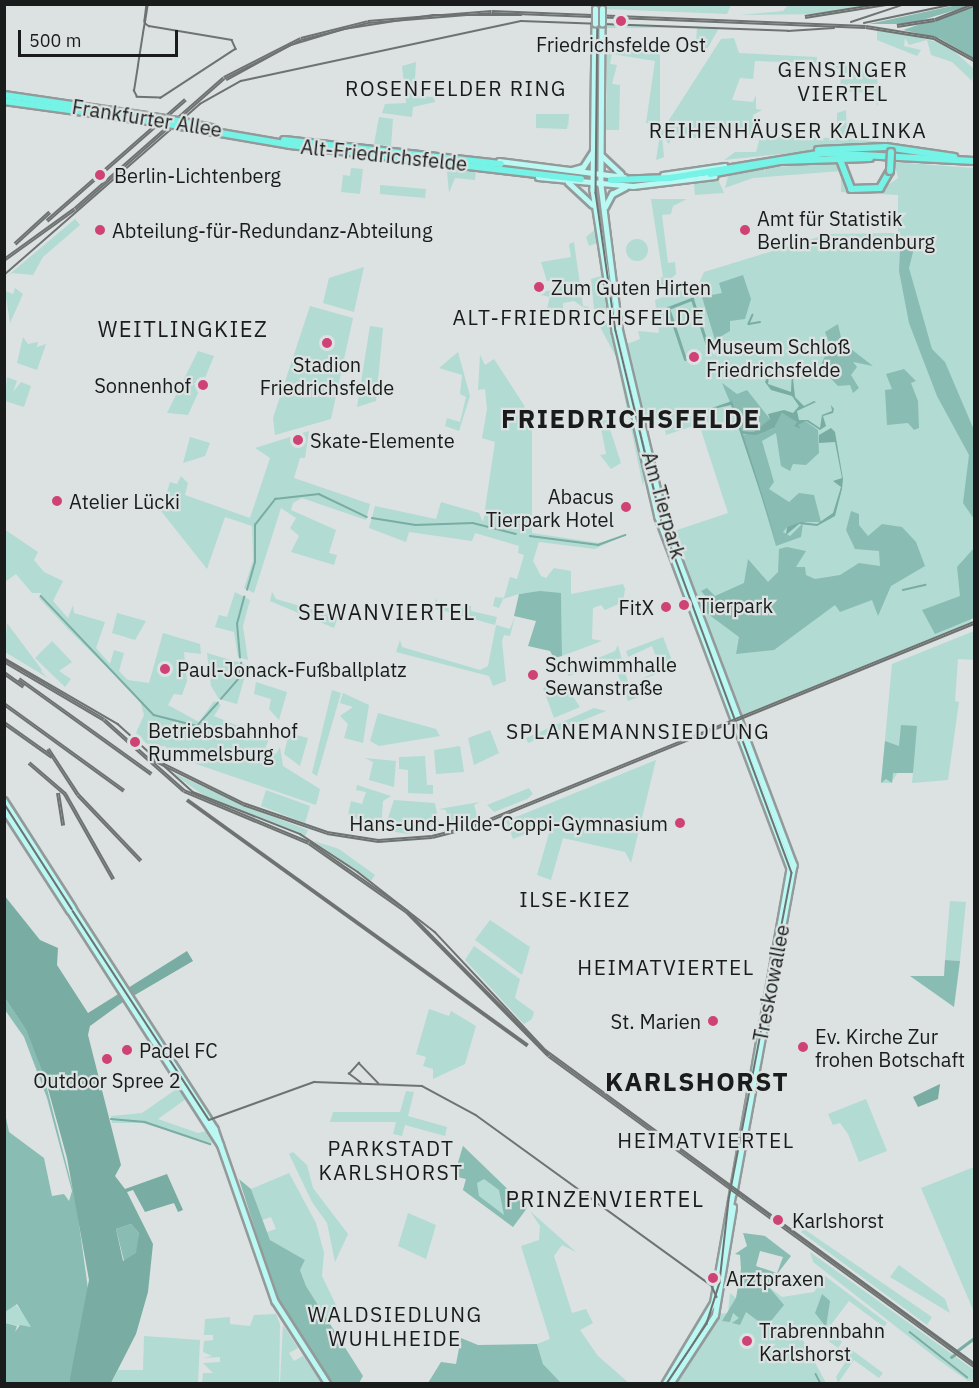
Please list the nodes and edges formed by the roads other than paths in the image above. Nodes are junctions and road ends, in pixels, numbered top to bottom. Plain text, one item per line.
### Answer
1 (595, 7) edge
2 (602, 7) edge
3 (594, 44) junction
4 (602, 44) junction
5 (5, 98) edge
6 (138, 117) junction
7 (287, 142) joint
8 (593, 148) junction
9 (892, 150) junction
10 (601, 154) junction
11 (789, 155) junction
12 (839, 157) junction
13 (858, 158) junction
14 (973, 162) edge
15 (483, 163) junction
16 (725, 169) junction
17 (570, 171) junction
18 (592, 174) junction
19 (630, 177) junction
20 (581, 178) tunnel mouth
21 (597, 180) junction
22 (566, 181) junction
23 (611, 181) tunnel mouth
24 (601, 185) junction
25 (630, 186) junction
26 (857, 189) junction
27 (603, 210) junction
28 (595, 212) junction
29 (738, 719) junction
30 (4, 800) edge
31 (4, 809) edge
32 (72, 910) junction
33 (327, 1383) edge
34 (665, 1383) edge
35 (670, 1383) edge

1 - 3 main road, Am Tierpark, bridge
2 - 4 main road, bridge
3 - 4 main road
3 - 8 main road, Am Tierpark
4 - 10 main road
5 - 6 main road, Frankfurter Allee
5 - 6 main road, Frankfurter Allee
6 - 7 main road, Frankfurter Allee, bridge
7 - 15 main road, Alt-Friedrichsfelde
8 - 17 main road
8 - 18 main road, Am Tierpark
9 - 11 main road
9 - 14 main road
9 - 26 main road, bridge
10 - 19 main road
10 - 21 main road
11 - 14 main road
11 - 16 main road
12 - 13 main road
12 - 16 main road
12 - 26 main road
13 - 14 main road
13 - 26 main road
15 - 17 main road, Alt-Friedrichsfelde
15 - 20 main road, Alt-Friedrichsfelde
15 - 22 main road, Alt-Friedrichsfelde
16 - 19 main road, Alt-Friedrichsfelde
16 - 23 main road
16 - 25 main road, Alt-Friedrichsfelde
17 - 18 main road, Alt-Friedrichsfelde
18 - 21 main road, Alt-Friedrichsfelde
18 - 21 main road, Am Tierpark
19 - 21 main road, Alt-Friedrichsfelde
21 - 22 main road, Alt-Friedrichsfelde
21 - 24 main road, Alt-Friedrichsfelde
21 - 24 main road, Am Tierpark
21 - 28 main road, Am Tierpark
22 - 28 main road
24 - 25 main road, Alt-Friedrichsfelde
24 - 27 main road, Am Tierpark
25 - 27 main road
27 - 29 main road, Am Tierpark
28 - 29 main road, Am Tierpark
29 - 34 main road, Treskowallee
29 - 35 main road, Treskowallee
30 - 32 main road
31 - 32 main road
32 - 33 main road

